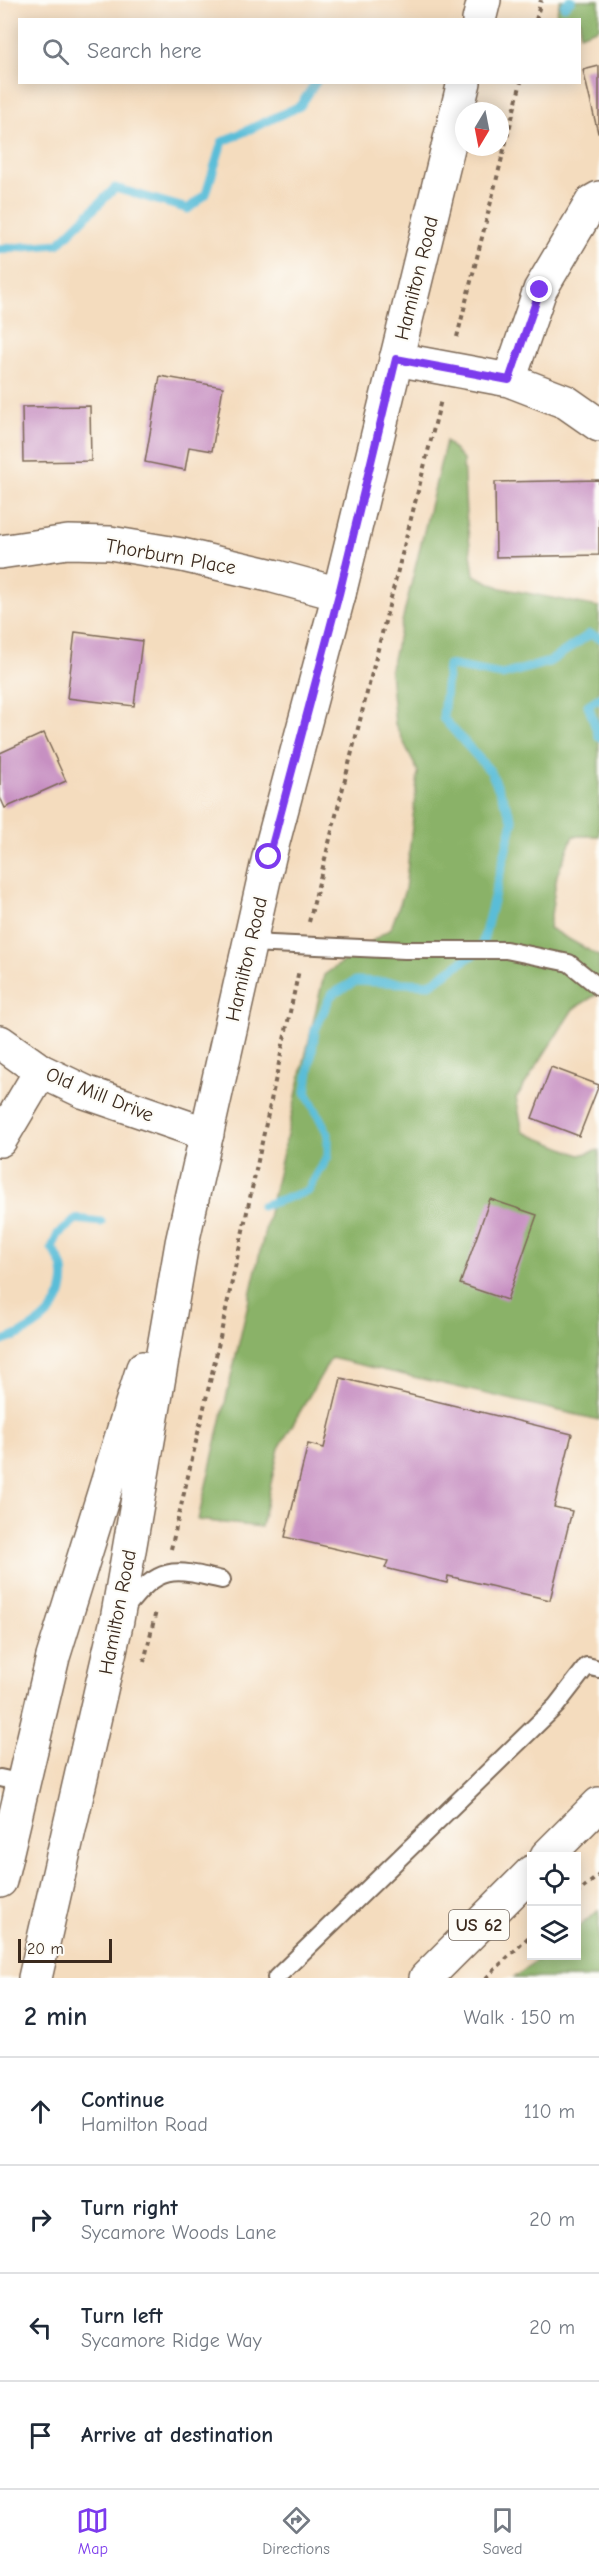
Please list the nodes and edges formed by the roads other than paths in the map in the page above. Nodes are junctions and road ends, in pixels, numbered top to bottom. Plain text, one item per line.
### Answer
1 (484, 0) edge
2 (480, 18) edge
3 (464, 84) edge
4 (599, 198) edge
5 (396, 359) junction
6 (509, 380) junction
7 (599, 425) edge
8 (0, 552) edge
9 (339, 594) junction
10 (250, 943) junction
11 (599, 987) edge
12 (0, 1042) edge
13 (41, 1071) junction
14 (207, 1134) junction
15 (0, 1140) edge
16 (182, 1243) junction
17 (222, 1580) dead end
18 (117, 1620) junction
19 (599, 1669) edge
20 (12, 1781) edge
21 (599, 1804) edge
22 (552, 1852) edge
23 (527, 1876) edge
24 (0, 1881) edge
25 (35, 1978) edge
26 (276, 1978) edge
27 (426, 1978) edge

1 - 2 main road
3 - 5 main road, Hamilton Road
4 - 6 main road
5 - 6 main road
5 - 9 main road, Hamilton Road
6 - 7 main road
8 - 9 main road, Thorburn Place
9 - 10 main road, Hamilton Road
10 - 11 lane
10 - 14 main road, Hamilton Road
12 - 13 main road, Old Mill Drive
13 - 14 main road, Old Mill Drive
13 - 15 main road
14 - 16 main road, Hamilton Road
16 - 18 main road, Hamilton Road
16 - 20 main road, Hamilton Road
17 - 18 lane
18 - 25 main road, Hamilton Road
19 - 26 lane
20 - 24 main road, Hamilton Road
21 - 22 main road
23 - 27 main road, US 62

